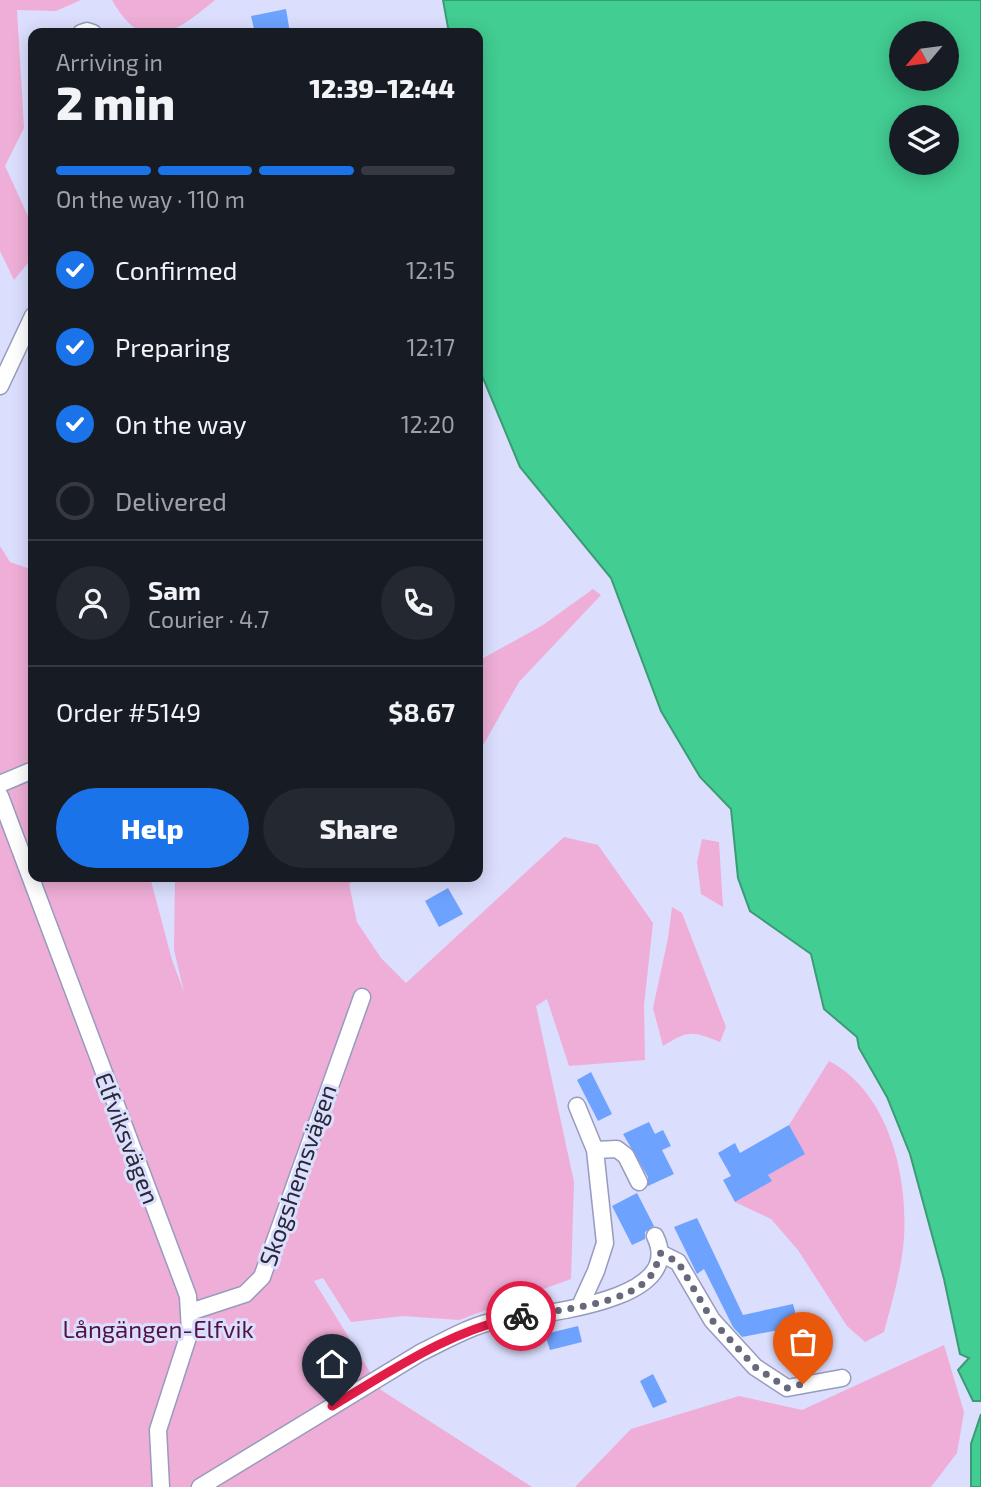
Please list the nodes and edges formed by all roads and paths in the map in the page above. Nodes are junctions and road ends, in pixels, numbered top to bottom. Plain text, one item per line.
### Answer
1 (28, 327) edge
2 (0, 386) edge
3 (28, 772) edge
4 (0, 784) edge
5 (0, 796) edge
6 (28, 873) edge
7 (31, 882) edge
8 (362, 997) dead end
9 (576, 1106) dead end
10 (595, 1150) junction
11 (639, 1182) dead end
12 (655, 1236) dead end
13 (660, 1253) junction
14 (580, 1306) junction
15 (190, 1312) junction
16 (842, 1378) dead end
17 (161, 1487) edge
18 (200, 1487) edge

1 - 2 street
3 - 4 street
5 - 6 street, Elfviksvägen
7 - 15 street, Elfviksvägen
8 - 15 street, Skogshemsvägen
9 - 10 street
10 - 11 street
10 - 14 street
12 - 13 street
13 - 14 street
13 - 16 street
14 - 18 street
15 - 17 street, Elfviksvägen

